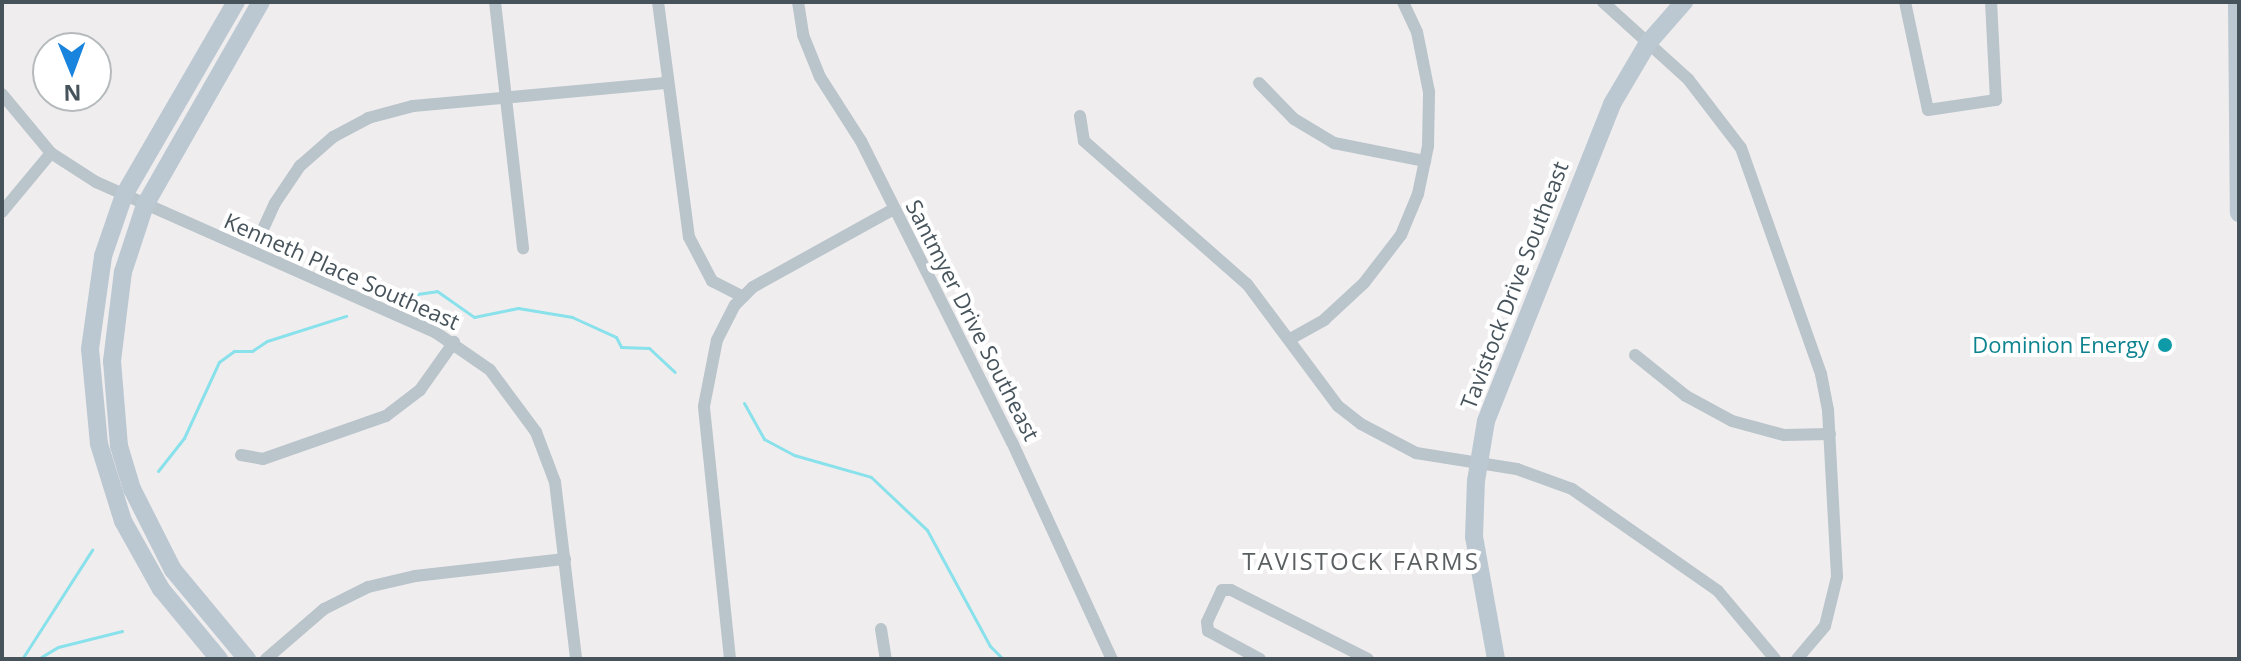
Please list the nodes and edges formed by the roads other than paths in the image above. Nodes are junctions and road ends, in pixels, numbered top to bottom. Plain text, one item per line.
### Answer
1 (236, 2) edge
2 (261, 2) edge
3 (495, 2) edge
4 (658, 2) edge
5 (798, 2) edge
6 (1403, 2) edge
7 (1603, 2) edge
8 (1684, 2) edge
9 (1905, 2) edge
10 (1991, 2) edge
11 (2237, 2) edge
12 (1648, 43) junction
13 (665, 83) junction
14 (1259, 83) dead end
15 (2, 94) edge
16 (506, 96) junction
17 (1080, 116) dead end
18 (51, 153) junction
19 (1425, 161) junction
20 (124, 195) junction
21 (145, 205) junction
22 (894, 209) junction
23 (2, 212) edge
24 (2239, 213) edge
25 (523, 248) dead end
26 (253, 251) junction
27 (743, 297) junction
28 (1292, 338) junction
29 (454, 342) junction
30 (1635, 355) dead end
31 (1830, 434) junction
32 (241, 455) dead end
33 (1479, 462) junction
34 (565, 559) junction
35 (881, 629) dead end
36 (219, 659) edge
37 (247, 659) edge
38 (266, 659) edge
39 (576, 659) edge
40 (730, 659) edge
41 (886, 659) edge
42 (1112, 659) edge
43 (1260, 659) edge
44 (1368, 659) edge
45 (1496, 659) edge
46 (1775, 659) edge
47 (1797, 659) edge

1 - 20 street
2 - 21 street
3 - 16 street
4 - 13 street
5 - 22 street, Santmyer Drive Southeast
6 - 19 street
7 - 12 street
8 - 12 street, Tavistock Drive Southeast
9 - 10 street
11 - 24 street
12 - 31 street
12 - 33 street, Tavistock Drive Southeast
13 - 16 street
13 - 27 street
14 - 19 street
15 - 18 street, Kenneth Place Southeast
16 - 25 street
16 - 26 street
17 - 28 street
18 - 20 street, Kenneth Place Southeast
18 - 23 street
19 - 28 street
20 - 21 street, Kenneth Place Southeast
20 - 36 street
21 - 26 street, Kenneth Place Southeast
21 - 37 street
22 - 27 street
22 - 42 street, Santmyer Drive Southeast
26 - 29 street, Kenneth Place Southeast
27 - 40 street
28 - 33 street
29 - 32 street
29 - 34 street, Kenneth Place Southeast
30 - 31 street
31 - 47 street
33 - 45 street, Tavistock Drive Southeast
33 - 46 street
34 - 38 street
34 - 39 street, Kenneth Place Southeast
35 - 41 street
43 - 44 street

